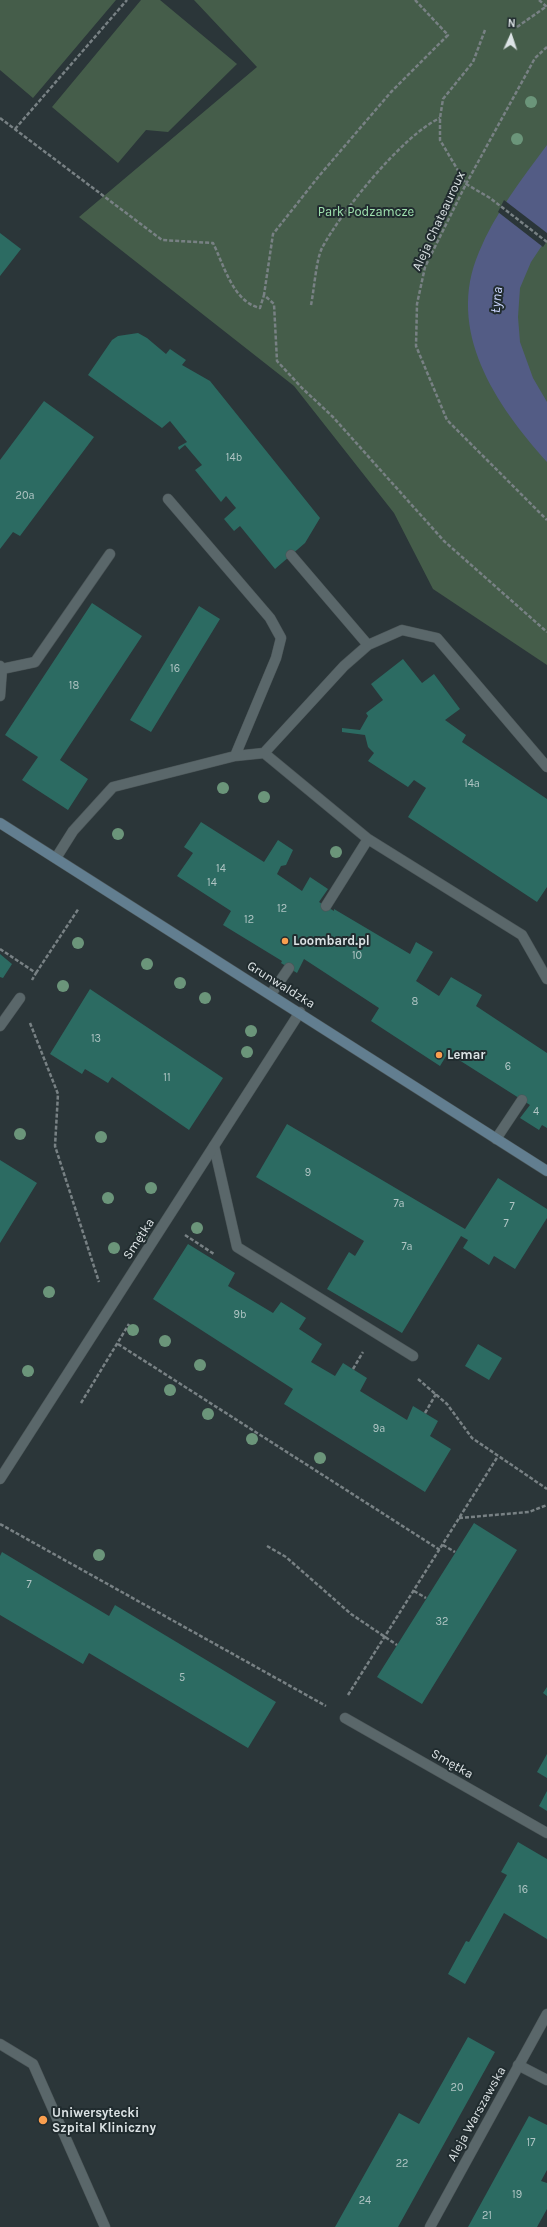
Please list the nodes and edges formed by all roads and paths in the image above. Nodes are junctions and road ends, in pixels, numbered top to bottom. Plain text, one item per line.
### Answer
1 (127, 0) edge
2 (415, 0) edge
3 (539, 0) edge
4 (547, 7) edge
5 (517, 27) dead end
6 (485, 30) dead end
7 (547, 47) edge
8 (0, 118) edge
9 (440, 118) junction
10 (15, 129) junction
11 (466, 184) junction
12 (547, 242) edge
13 (264, 295) junction
14 (311, 305) dead end
15 (168, 499) dead end
16 (547, 520) edge
17 (110, 554) dead end
18 (291, 555) dead end
19 (547, 632) edge
20 (368, 645) junction
21 (1, 667) edge
22 (0, 696) edge
23 (264, 753) junction
24 (235, 756) junction
25 (547, 767) edge
26 (0, 823) edge
27 (368, 839) junction
28 (56, 858) junction
29 (326, 906) dead end
30 (79, 908) dead end
31 (0, 949) edge
32 (289, 968) dead end
33 (36, 973) junction
34 (547, 979) edge
35 (272, 994) junction
36 (20, 998) junction
37 (300, 1012) junction
38 (0, 1026) edge
39 (522, 1100) dead end
40 (496, 1139) junction
41 (214, 1146) junction
42 (547, 1171) edge
43 (180, 1242) dead end
44 (217, 1255) dead end
45 (108, 1311) junction
46 (130, 1323) dead end
47 (118, 1344) junction
48 (367, 1347) dead end
49 (413, 1356) dead end
50 (353, 1369) dead end
51 (411, 1375) dead end
52 (436, 1394) junction
53 (81, 1403) dead end
54 (425, 1413) dead end
55 (498, 1455) junction
56 (0, 1478) edge
57 (547, 1489) edge
58 (547, 1505) edge
59 (460, 1518) junction
60 (0, 1524) edge
61 (443, 1545) junction
62 (267, 1546) dead end
63 (440, 1550) junction
64 (455, 1552) dead end
65 (414, 1591) junction
66 (426, 1598) dead end
67 (384, 1637) junction
68 (397, 1645) dead end
69 (347, 1696) dead end
70 (312, 1698) dead end
71 (344, 1718) dead end
72 (547, 1833) edge
73 (547, 2014) edge
74 (0, 2044) edge
75 (518, 2066) junction
76 (547, 2080) edge
77 (105, 2227) edge
78 (430, 2227) edge

1 - 10 path
2 - 13 path
3 - 4 path
4 - 5 path
6 - 9 path
7 - 11 path, Aleja Chateauroux
8 - 10 path
9 - 11 path
9 - 14 path
10 - 13 path
11 - 12 path
11 - 16 path, Aleja Chateauroux
13 - 19 path
15 - 24 street
17 - 21 street
18 - 20 street
20 - 23 street
20 - 25 street
21 - 22 street
23 - 24 street
23 - 27 street
24 - 28 street
26 - 28 street, Grunwaldzka
27 - 29 street
27 - 34 street
28 - 35 street, Grunwaldzka
30 - 33 path
31 - 33 path
32 - 35 street
33 - 36 path
35 - 37 street, Grunwaldzka
36 - 38 street
36 - 45 path
37 - 40 street, Grunwaldzka
37 - 41 street, Smętka
39 - 40 street
40 - 42 street, Grunwaldzka
41 - 45 street, Smętka
41 - 49 street
43 - 44 path
45 - 56 street, Smętka
46 - 47 path
47 - 53 path
47 - 63 path
48 - 50 path
51 - 52 path
52 - 54 path
52 - 55 path
55 - 57 path
55 - 59 path
58 - 59 path
59 - 61 path
60 - 70 path
61 - 63 path
61 - 64 path
62 - 67 path
63 - 65 path
65 - 66 path
65 - 67 path
67 - 68 path
67 - 69 path
71 - 72 street, Smętka
73 - 75 street, Aleja Warszawska
74 - 77 street
75 - 76 street
75 - 78 street, Aleja Warszawska

